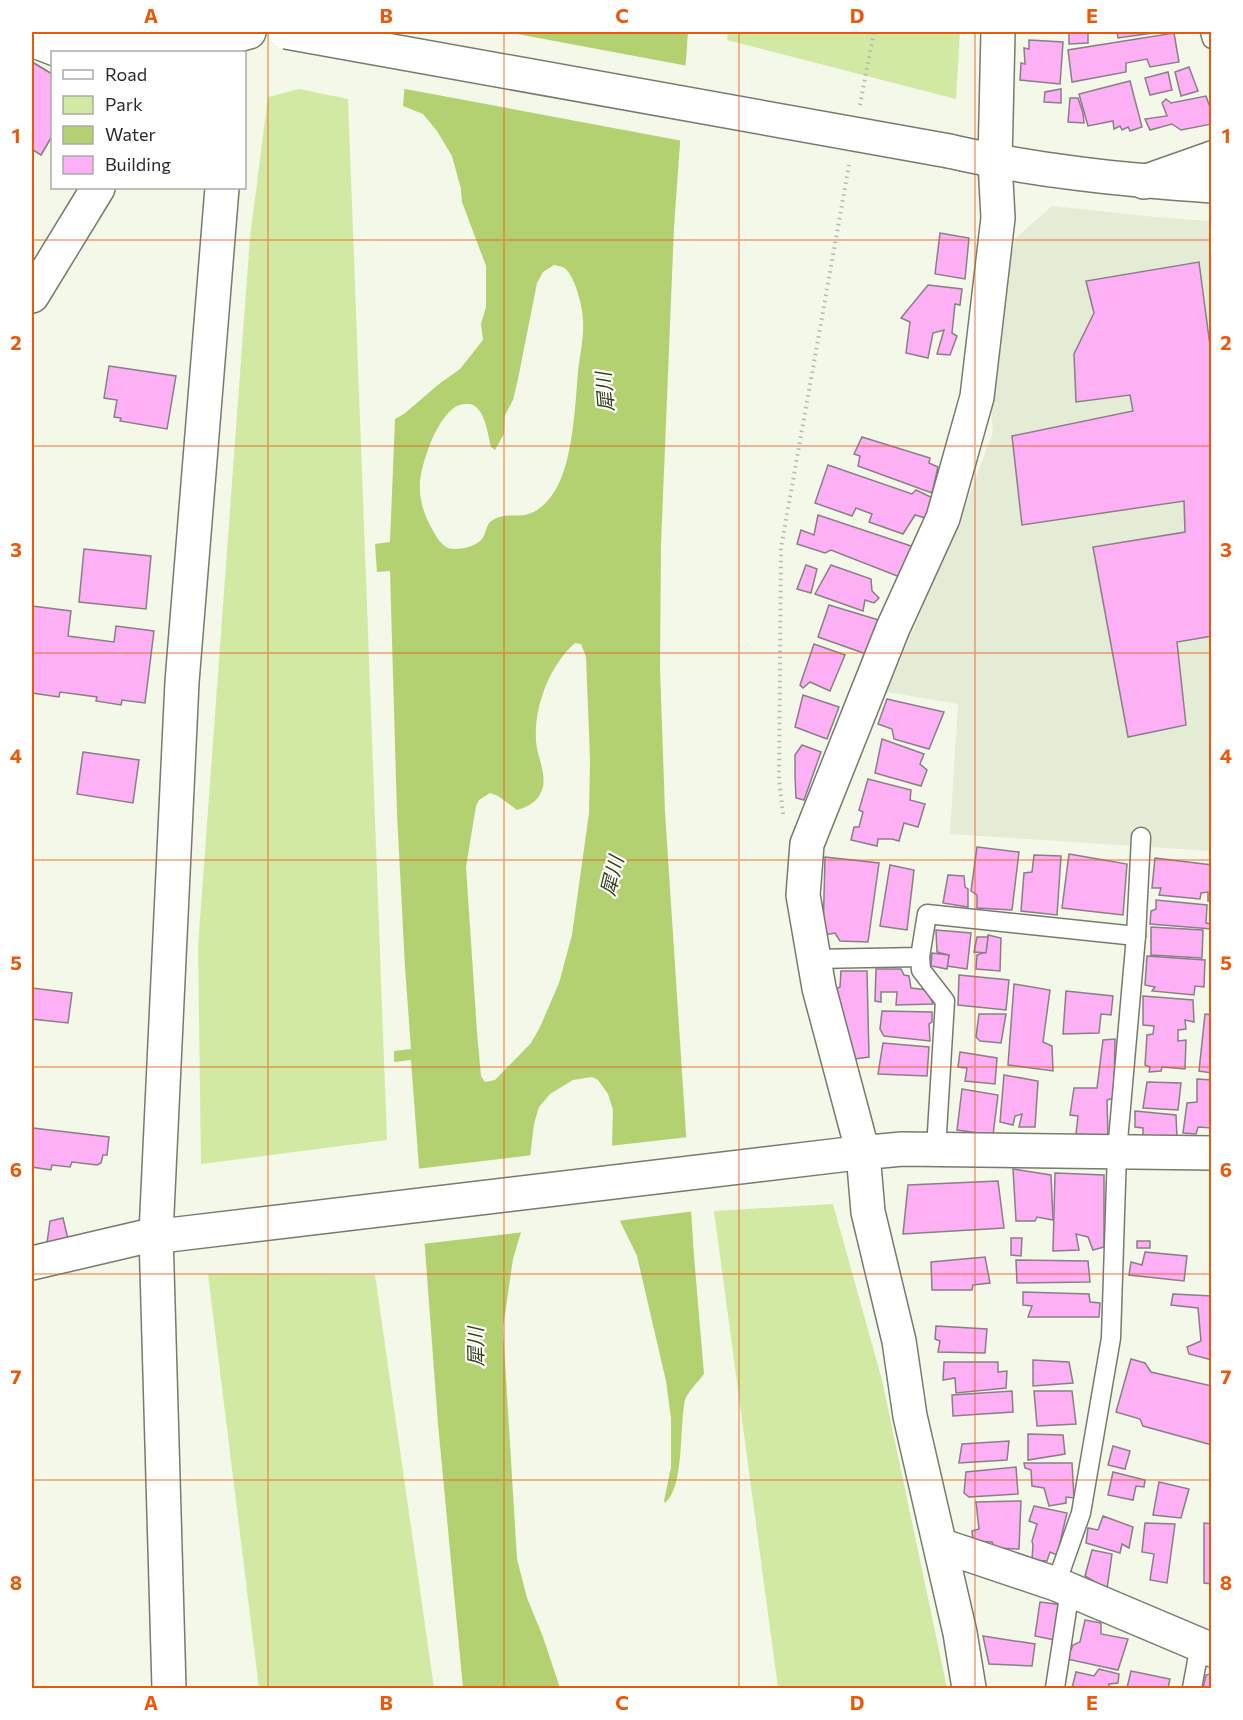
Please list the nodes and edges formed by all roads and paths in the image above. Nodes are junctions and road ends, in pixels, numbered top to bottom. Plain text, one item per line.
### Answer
1 (286, 32) edge
2 (873, 32) edge
3 (998, 32) edge
4 (1210, 32) edge
5 (238, 38) edge
6 (1212, 39) edge
7 (32, 40) edge
8 (186, 45) edge
9 (859, 114) dead end
10 (1212, 158) edge
11 (850, 161) dead end
12 (995, 162) junction
13 (1144, 182) junction
14 (1212, 186) edge
15 (97, 189) edge
16 (222, 189) edge
17 (32, 296) edge
18 (784, 825) dead end
19 (1141, 837) dead end
20 (1136, 936) junction
21 (920, 957) junction
22 (814, 959) junction
23 (936, 1149) junction
24 (1117, 1152) junction
25 (856, 1153) junction
26 (1212, 1153) edge
27 (163, 1235) junction
28 (32, 1263) edge
29 (940, 1545) junction
30 (1063, 1587) junction
31 (1206, 1648) edge
32 (169, 1689) edge
33 (969, 1689) edge
34 (1055, 1689) edge
35 (1192, 1689) edge

1 - 12 street, bridge
2 - 9 path
3 - 12 street
4 - 6 lane
5 - 8 street
7 - 8 street
10 - 13 street
11 - 18 path
12 - 13 street
12 - 22 street
13 - 14 street
15 - 17 street
16 - 27 street
19 - 20 lane
20 - 21 lane
20 - 24 lane
21 - 22 lane
21 - 23 lane
22 - 25 street
23 - 24 street
23 - 25 street
24 - 26 street
24 - 30 lane
25 - 27 street
25 - 29 street
27 - 28 street
27 - 32 street
29 - 30 street
29 - 33 street
30 - 31 street
30 - 34 lane
31 - 35 lane

